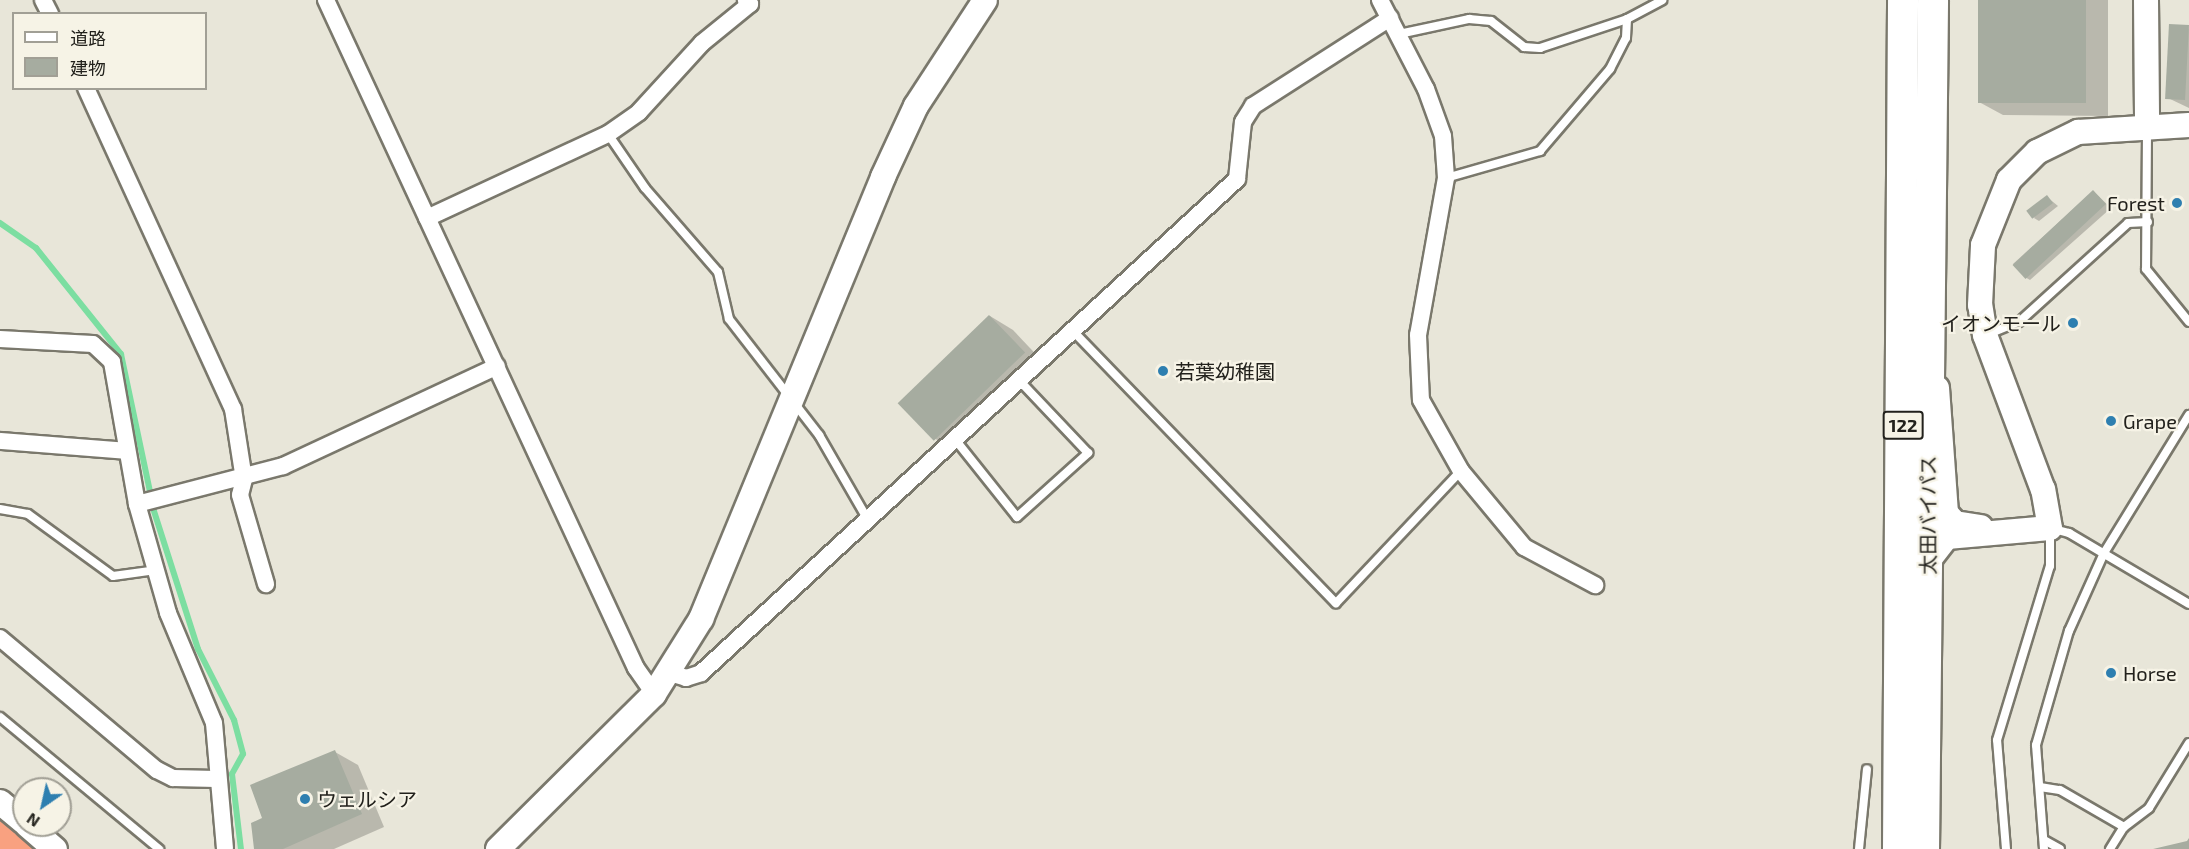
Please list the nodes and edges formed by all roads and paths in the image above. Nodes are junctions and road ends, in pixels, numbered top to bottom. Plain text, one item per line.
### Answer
1 (326, 0) edge
2 (985, 0) edge
3 (1380, 0) edge
4 (1662, 0) edge
5 (1903, 0) edge
6 (1933, 0) edge
7 (2146, 0) edge
8 (751, 1) edge
9 (1390, 18) junction
10 (1627, 20) junction
11 (1399, 34) junction
12 (87, 90) edge
13 (2189, 125) edge
14 (2147, 126) junction
15 (608, 134) junction
16 (1446, 177) junction
17 (427, 218) junction
18 (2148, 222) junction
19 (2189, 322) edge
20 (1072, 330) junction
21 (1985, 335) junction
22 (0, 339) edge
23 (496, 366) junction
24 (1929, 373) junction
25 (1018, 379) junction
26 (791, 402) junction
27 (2189, 415) edge
28 (954, 438) junction
29 (0, 441) edge
30 (127, 451) junction
31 (1461, 471) junction
32 (244, 479) junction
33 (137, 504) junction
34 (0, 509) edge
35 (867, 518) junction
36 (2050, 528) junction
37 (1995, 530) junction
38 (2104, 553) junction
39 (1928, 561) junction
40 (156, 570) junction
41 (266, 585) dead end
42 (1595, 585) dead end
43 (2189, 604) edge
44 (0, 638) edge
45 (670, 673) junction
46 (654, 694) junction
47 (0, 717) edge
48 (2189, 743) edge
49 (1867, 769) dead end
50 (216, 779) junction
51 (2040, 787) junction
52 (0, 802) edge
53 (12, 813) edge
54 (2124, 828) junction
55 (41, 837) edge
56 (2044, 845) edge
57 (55, 849) edge
58 (159, 849) edge
59 (225, 849) edge
60 (498, 849) edge
61 (1858, 849) edge
62 (1898, 849) edge
63 (1924, 849) edge
64 (2007, 849) edge
65 (2060, 849) edge
66 (2110, 849) edge

1 - 17 street
2 - 26 street
3 - 9 street
4 - 10 lane
5 - 62 highway, 太田バイパス / 122
6 - 24 highway, 太田バイパス / 122
7 - 14 street
8 - 15 street
9 - 11 street
9 - 20 street
10 - 11 lane
10 - 16 lane
11 - 16 street
12 - 32 street
13 - 14 street
14 - 18 lane
14 - 21 street
15 - 17 street
15 - 26 lane
16 - 31 street
17 - 23 street
18 - 19 lane
18 - 21 lane
20 - 25 street
20 - 31 lane
21 - 36 street
22 - 30 street
23 - 32 street
23 - 46 street
24 - 37 street
24 - 39 highway, 太田バイパス / 122
25 - 28 street
25 - 28 lane
26 - 35 lane
26 - 45 street
27 - 38 lane
28 - 35 street
29 - 30 street
30 - 33 street
31 - 42 street
32 - 33 street
32 - 41 street
33 - 40 street
34 - 40 lane
35 - 45 street
36 - 37 street
36 - 38 lane
36 - 64 lane
37 - 39 street
38 - 43 lane
38 - 51 lane
39 - 63 highway, 太田バイパス / 122
40 - 50 street
44 - 50 street
45 - 46 street
46 - 60 street
47 - 58 lane
48 - 54 lane
49 - 61 lane
50 - 59 street
51 - 54 lane
51 - 56 lane
52 - 53 street
54 - 66 lane
55 - 57 street
56 - 65 lane

